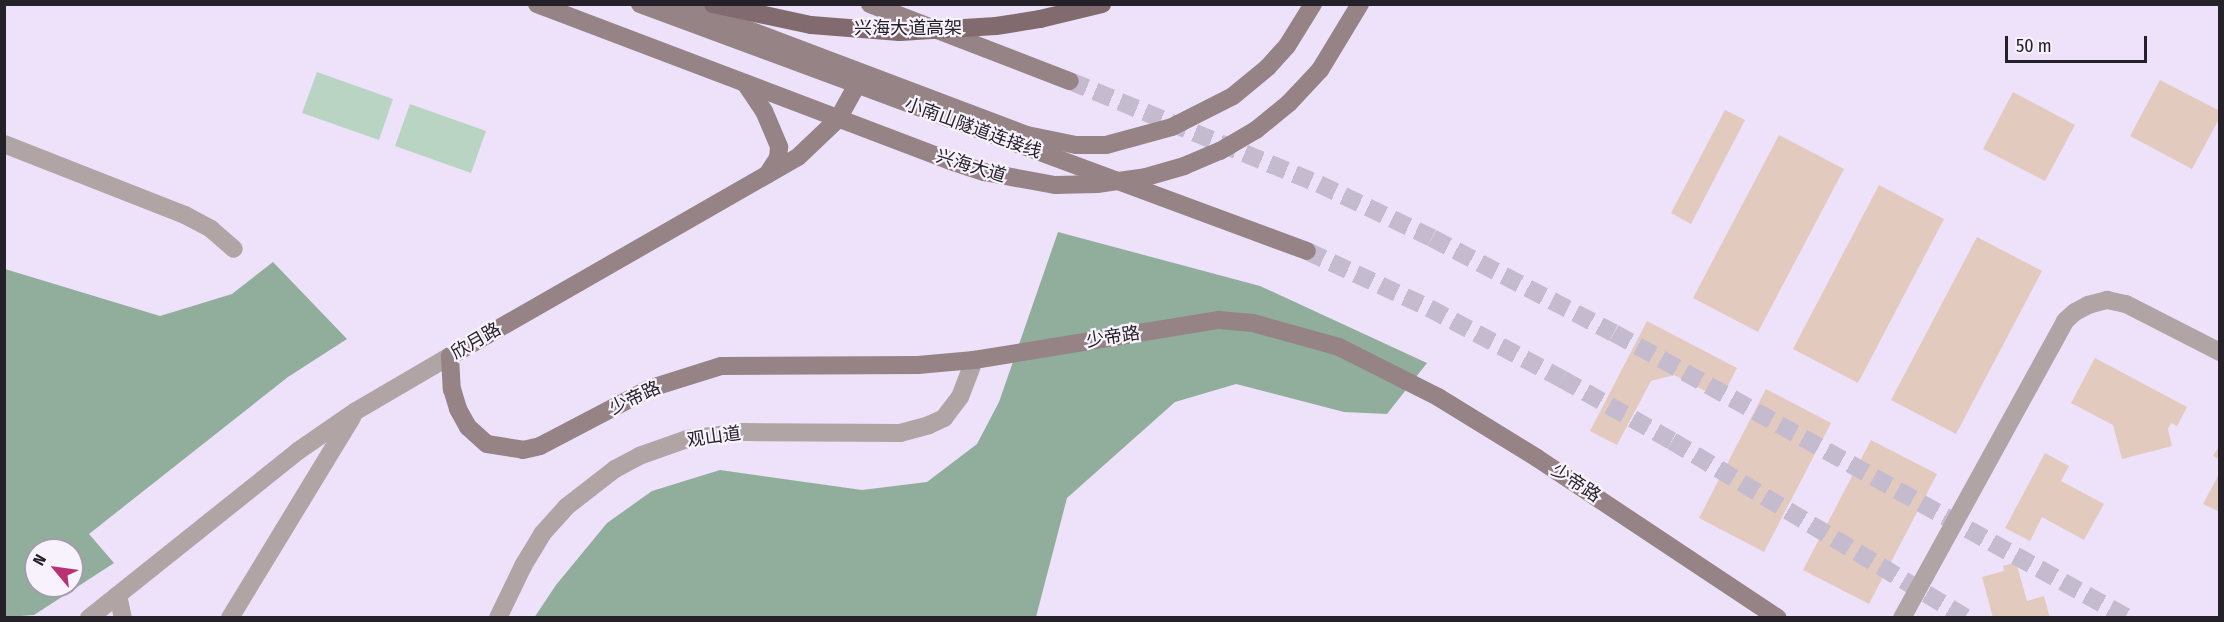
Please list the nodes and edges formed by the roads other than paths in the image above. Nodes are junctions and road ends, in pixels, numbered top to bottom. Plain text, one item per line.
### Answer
1 (537, 4) edge
2 (640, 4) edge
3 (680, 4) edge
4 (713, 4) edge
5 (870, 4) edge
6 (1102, 4) edge
7 (1313, 4) edge
8 (1360, 4) edge
9 (863, 74) junction
10 (1070, 81) tunnel mouth
11 (745, 83) junction
12 (838, 118) junction
13 (4, 144) edge
14 (767, 175) junction
15 (234, 249) dead end
16 (1307, 252) tunnel mouth
17 (2220, 352) edge
18 (450, 356) junction
19 (974, 360) junction
20 (356, 411) junction
21 (118, 595) junction
22 (89, 618) edge
23 (123, 618) edge
24 (230, 618) edge
25 (498, 618) edge
26 (1778, 618) edge
27 (1902, 618) edge

1 - 11 street, 兴海大道
2 - 16 street, 小南山隧道连接线, bridge
3 - 9 street
4 - 6 main road, 兴海大道高架, bridge
5 - 10 street
7 - 9 street, bridge
8 - 12 street, 兴海大道, bridge
9 - 12 street, 欣月路
11 - 12 street, 兴海大道
11 - 14 street
12 - 14 street, 欣月路
13 - 15 street
14 - 18 street, 欣月路
17 - 27 street
18 - 19 street, 少帝路
18 - 20 street, 欣月路
19 - 25 street, 观山道
19 - 26 street, 少帝路
20 - 21 street, 欣月路
20 - 24 street
21 - 22 street, 欣月路
21 - 23 street

